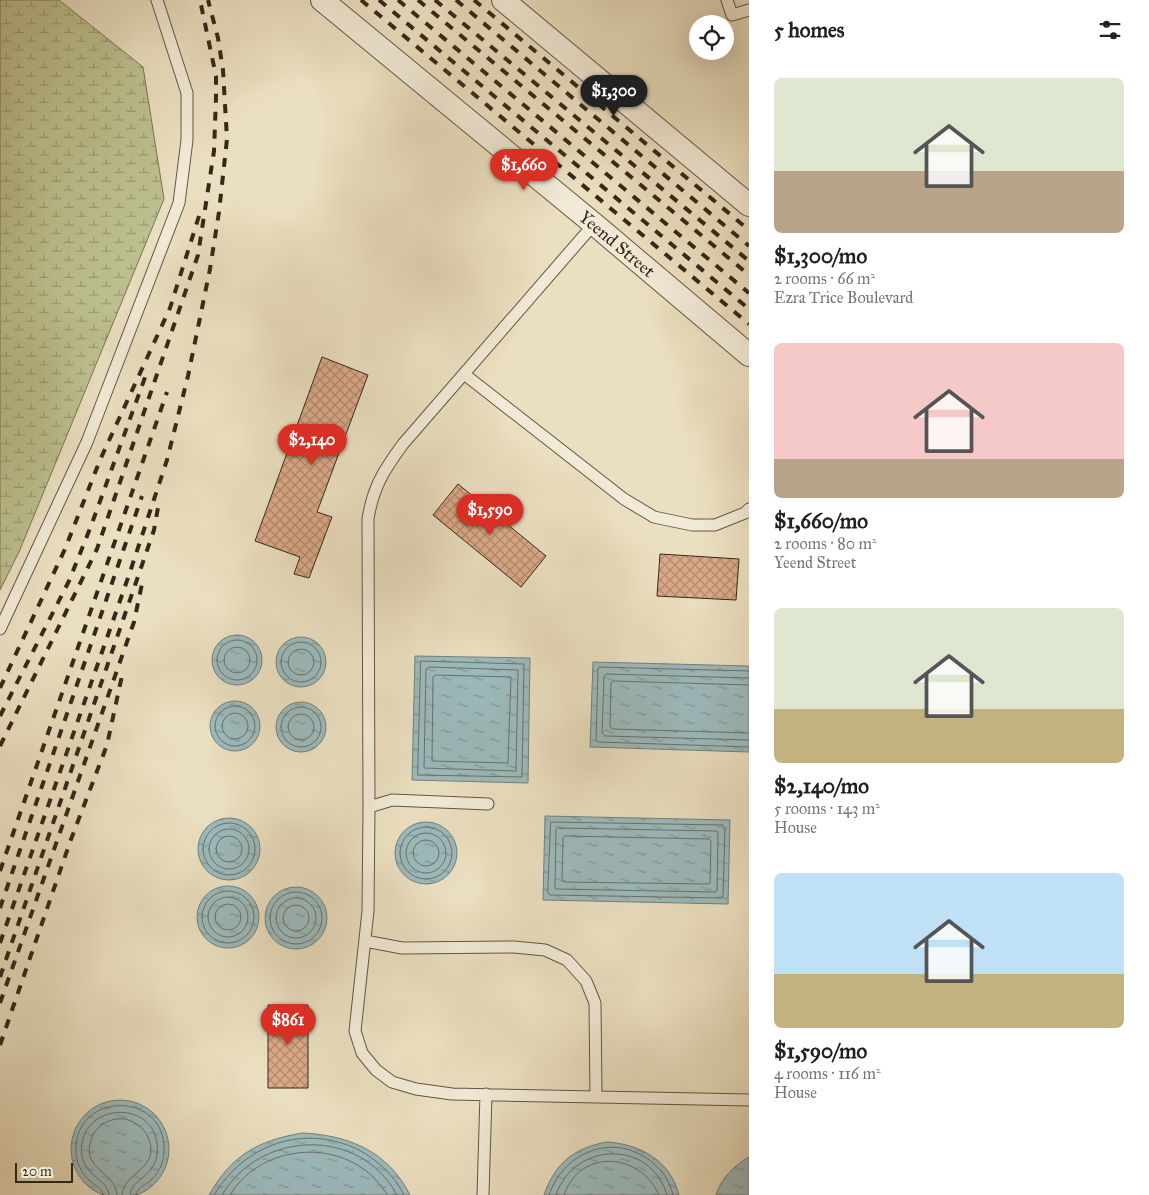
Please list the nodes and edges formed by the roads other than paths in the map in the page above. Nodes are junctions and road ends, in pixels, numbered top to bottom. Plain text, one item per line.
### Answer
1 (157, 0) edge
2 (322, 0) edge
3 (503, 0) edge
4 (727, 0) edge
5 (749, 10) edge
6 (749, 206) edge
7 (594, 224) junction
8 (749, 355) edge
9 (464, 374) junction
10 (749, 509) edge
11 (0, 629) edge
12 (488, 804) dead end
13 (370, 807) junction
14 (364, 941) junction
15 (486, 1094) junction
16 (596, 1096) junction
17 (749, 1100) edge
18 (483, 1195) edge

1 - 11 lane
2 - 7 street, Yeend Street
3 - 6 street
4 - 5 lane
7 - 8 street, Yeend Street
7 - 9 lane
9 - 10 lane
9 - 13 lane
12 - 13 lane
13 - 14 lane
14 - 15 lane
14 - 16 lane
15 - 16 lane
15 - 18 lane
16 - 17 lane

